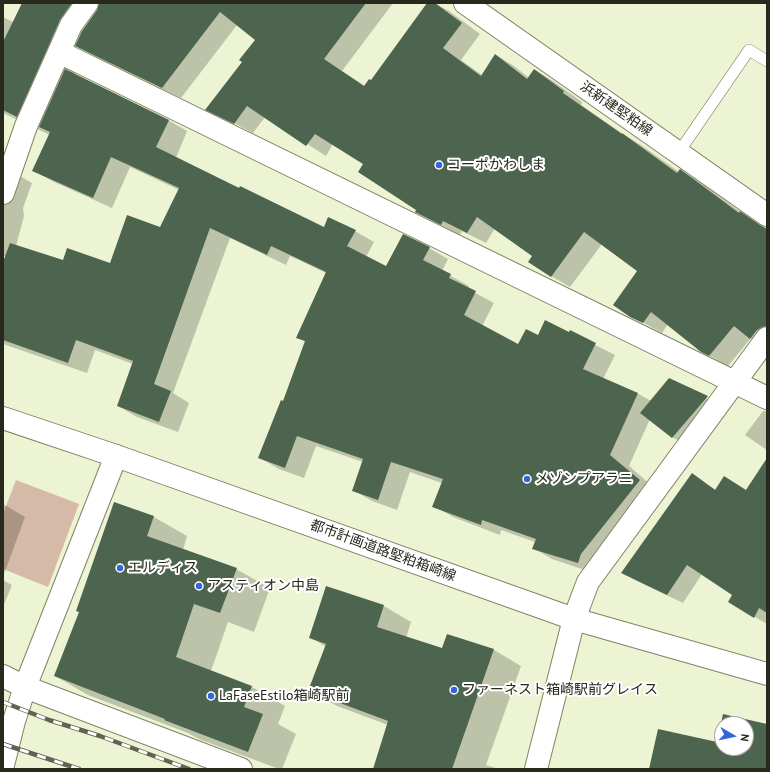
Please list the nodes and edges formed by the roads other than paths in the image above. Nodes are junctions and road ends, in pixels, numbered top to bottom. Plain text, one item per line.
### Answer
1 (88, 3) edge
2 (465, 3) edge
3 (59, 52) junction
4 (767, 61) edge
5 (679, 152) junction
6 (3, 192) edge
7 (767, 214) edge
8 (767, 338) edge
9 (735, 383) junction
10 (767, 398) edge
11 (3, 418) edge
12 (116, 456) junction
13 (574, 619) junction
14 (767, 674) edge
15 (3, 676) edge
16 (25, 687) junction
17 (3, 765) edge
18 (241, 769) edge
19 (536, 769) edge

1 - 3 street
2 - 5 street, 浜新建堅粕線
3 - 6 street
3 - 9 street
4 - 5 lane
5 - 7 street, 浜新建堅粕線
8 - 9 street
9 - 10 street
9 - 13 street
11 - 12 street, 都市計画道路堅粕箱崎線
12 - 13 street, 都市計画道路堅粕箱崎線
12 - 16 street
13 - 14 street, 都市計画道路堅粕箱崎線
13 - 19 street
15 - 16 street
16 - 17 street
16 - 18 street

